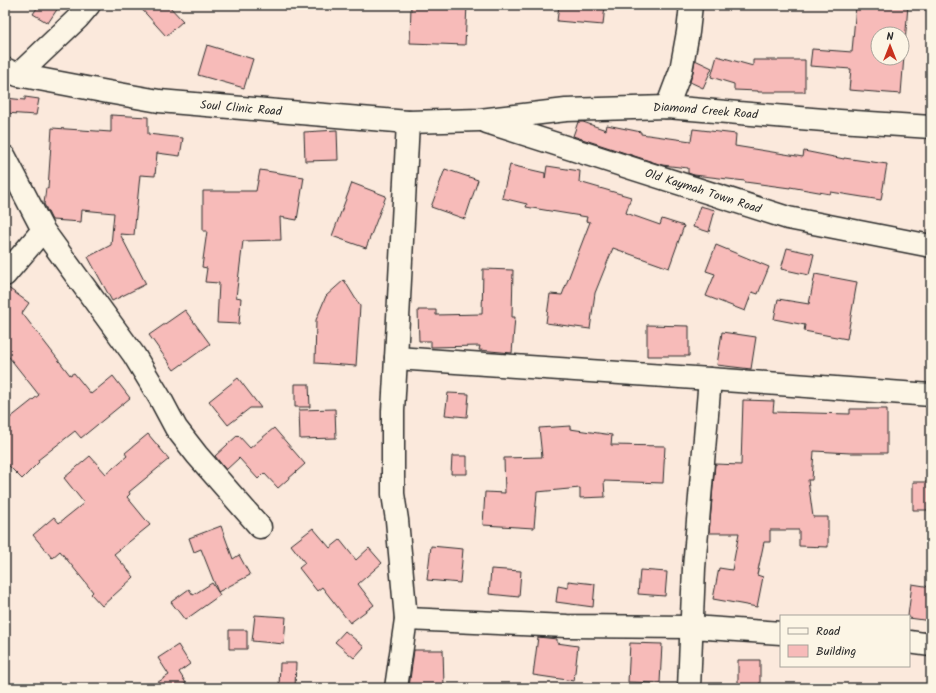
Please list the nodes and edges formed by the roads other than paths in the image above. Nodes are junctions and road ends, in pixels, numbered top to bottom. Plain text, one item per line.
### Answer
1 (89, 5) edge
2 (691, 5) edge
3 (11, 72) edge
4 (667, 107) junction
5 (480, 120) junction
6 (408, 122) junction
7 (931, 127) edge
8 (5, 157) edge
9 (42, 230) junction
10 (931, 246) edge
11 (5, 275) edge
12 (396, 358) junction
13 (710, 379) junction
14 (931, 395) edge
15 (260, 527) dead end
16 (406, 619) junction
17 (692, 627) junction
18 (780, 633) edge
19 (910, 642) edge
20 (931, 645) edge
21 (396, 688) edge
22 (690, 688) edge

1 - 3 street
2 - 4 street
3 - 6 street, Soul Clinic Road
4 - 5 street, Diamond Creek Road
4 - 7 street, Diamond Creek Road
5 - 6 street, Soul Clinic Road
5 - 10 street, Old Kaymah Town Road
6 - 12 street
8 - 9 street
9 - 11 street
9 - 15 street
12 - 13 street
12 - 16 street
13 - 14 street
13 - 17 street
16 - 17 street
16 - 21 street
17 - 18 street
17 - 22 street
19 - 20 street

